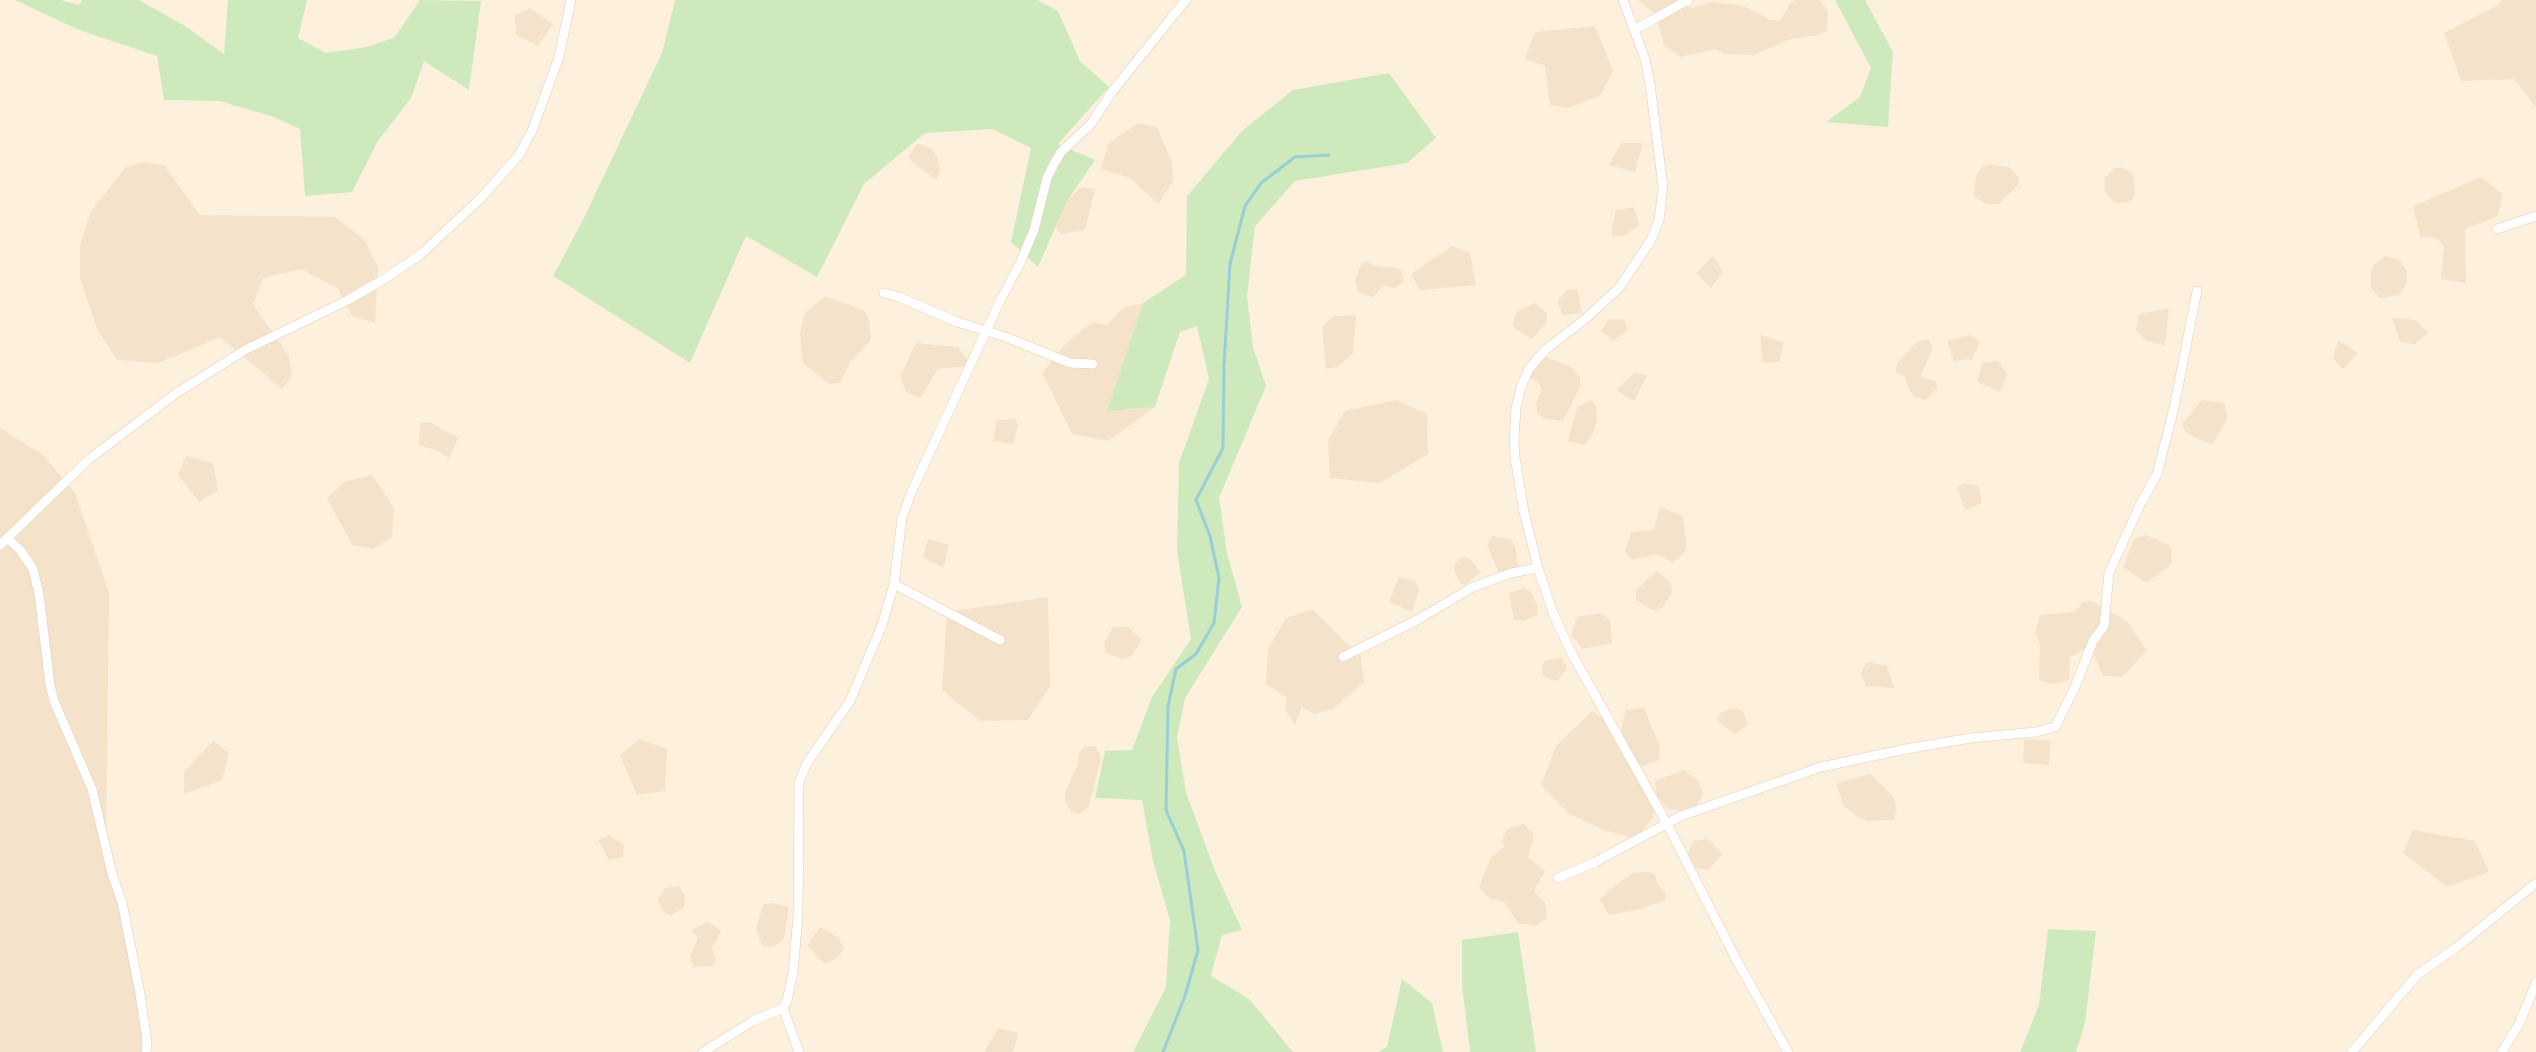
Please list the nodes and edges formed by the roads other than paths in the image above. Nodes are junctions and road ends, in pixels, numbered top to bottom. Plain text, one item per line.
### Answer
1 (571, 0) edge
2 (1186, 0) edge
3 (1623, 0) edge
4 (1688, 0) edge
5 (1634, 30) junction
6 (2536, 216) edge
7 (2497, 229) dead end
8 (2197, 291) dead end
9 (884, 293) dead end
10 (986, 330) junction
11 (1093, 364) dead end
12 (3, 542) edge
13 (1538, 568) junction
14 (894, 584) junction
15 (1000, 640) dead end
16 (1343, 657) dead end
17 (1666, 822) junction
18 (1558, 878) dead end
19 (2536, 883) edge
20 (2536, 983) edge
21 (783, 1008) junction
22 (146, 1052) edge
23 (703, 1052) edge
24 (799, 1052) edge
25 (1788, 1052) edge
26 (2352, 1052) edge
27 (2502, 1052) edge

1 - 12 street
2 - 10 street
3 - 5 street
4 - 5 street
5 - 13 street
6 - 7 street
8 - 17 street
9 - 10 street
10 - 11 street
10 - 14 street
12 - 22 street
13 - 16 street
13 - 17 street
14 - 15 street
14 - 21 street
17 - 18 street
17 - 25 street
19 - 26 street
20 - 27 street
21 - 23 street
21 - 24 street

